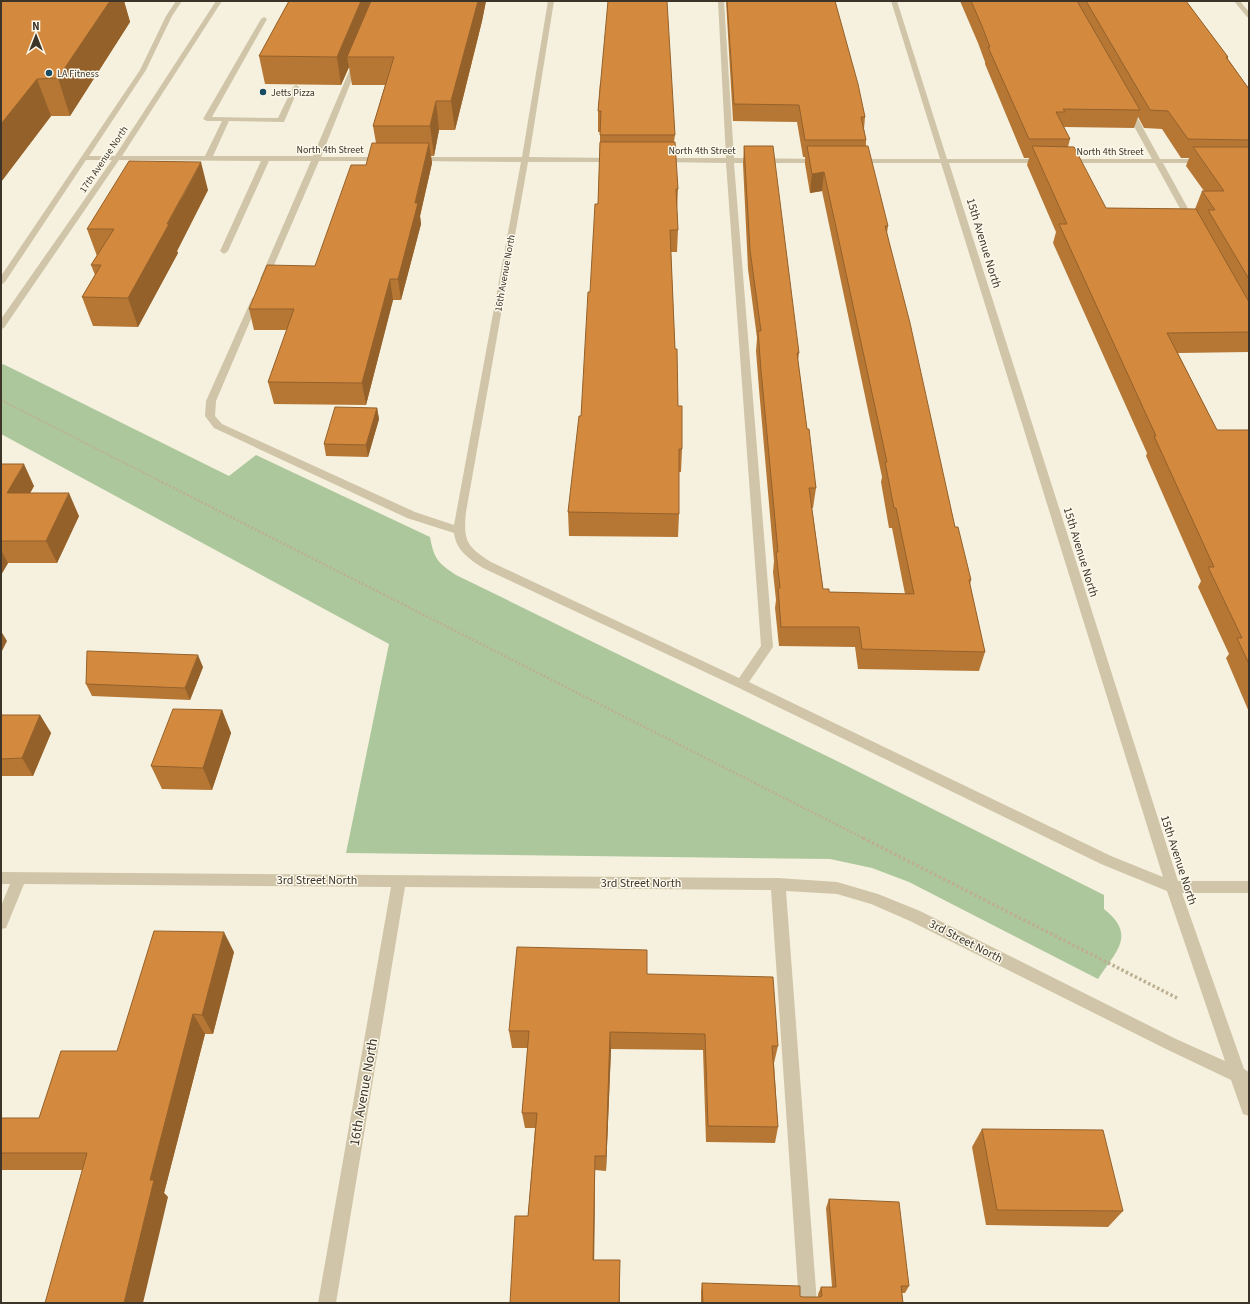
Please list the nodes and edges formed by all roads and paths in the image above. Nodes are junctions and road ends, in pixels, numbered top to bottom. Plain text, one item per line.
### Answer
1 (179, 1) edge
2 (219, 1) edge
3 (551, 1) edge
4 (721, 1) edge
5 (894, 1) edge
6 (1237, 1) edge
7 (1249, 16) edge
8 (264, 19) dead end
9 (360, 51) edge
10 (296, 88) dead end
11 (1122, 98) edge
12 (227, 119) junction
13 (83, 158) junction
14 (117, 158) junction
15 (208, 158) junction
16 (266, 158) junction
17 (316, 159) junction
18 (393, 159) edge
19 (409, 159) edge
20 (525, 160) junction
21 (627, 160) edge
22 (650, 160) edge
23 (730, 160) junction
24 (824, 161) edge
25 (848, 161) edge
26 (944, 161) junction
27 (1157, 161) junction
28 (1211, 162) edge
29 (1196, 230) edge
30 (224, 251) dead end
31 (1, 282) edge
32 (1, 326) edge
33 (1, 400) edge
34 (458, 530) junction
35 (741, 684) junction
36 (1, 878) edge
37 (20, 878) junction
38 (400, 880) junction
39 (778, 884) junction
40 (1173, 887) junction
41 (1249, 887) edge
42 (1, 923) edge
43 (1219, 1020) junction
44 (1244, 1078) edge
45 (1249, 1108) edge
46 (327, 1303) edge
47 (808, 1303) edge

1 - 13 street, 17th Avenue North
2 - 14 street, 17th Avenue North
3 - 20 street, 16th Avenue North
4 - 23 street
5 - 26 street, 15th Avenue North
6 - 7 street
8 - 12 street
9 - 17 street
10 - 12 street
11 - 27 street
12 - 15 street
13 - 14 street, North 4th Street
13 - 31 street, 17th Avenue North
14 - 15 street, North 4th Street
14 - 32 street, 17th Avenue North
15 - 16 street, North 4th Street
16 - 17 street, North 4th Street
16 - 30 street
17 - 18 street, North 4th Street
17 - 34 street
19 - 20 street
20 - 21 street
20 - 34 street, 16th Avenue North
22 - 23 street, North 4th Street
23 - 24 street, North 4th Street
23 - 35 street
25 - 26 street, North 4th Street
26 - 27 street, North 4th Street
26 - 40 street, 15th Avenue North
27 - 28 street, North 4th Street
27 - 29 street
33 - 43 path
34 - 35 street, 16th Avenue North
35 - 40 street
36 - 37 street, 3rd Street North
37 - 38 street, 3rd Street North
37 - 42 street
38 - 39 street, 3rd Street North
38 - 46 street, 16th Avenue North
39 - 44 street, 3rd Street North
39 - 47 street
40 - 41 street
40 - 43 street, 15th Avenue North
43 - 44 street, 15th Avenue North
44 - 45 street, 15th Avenue North

